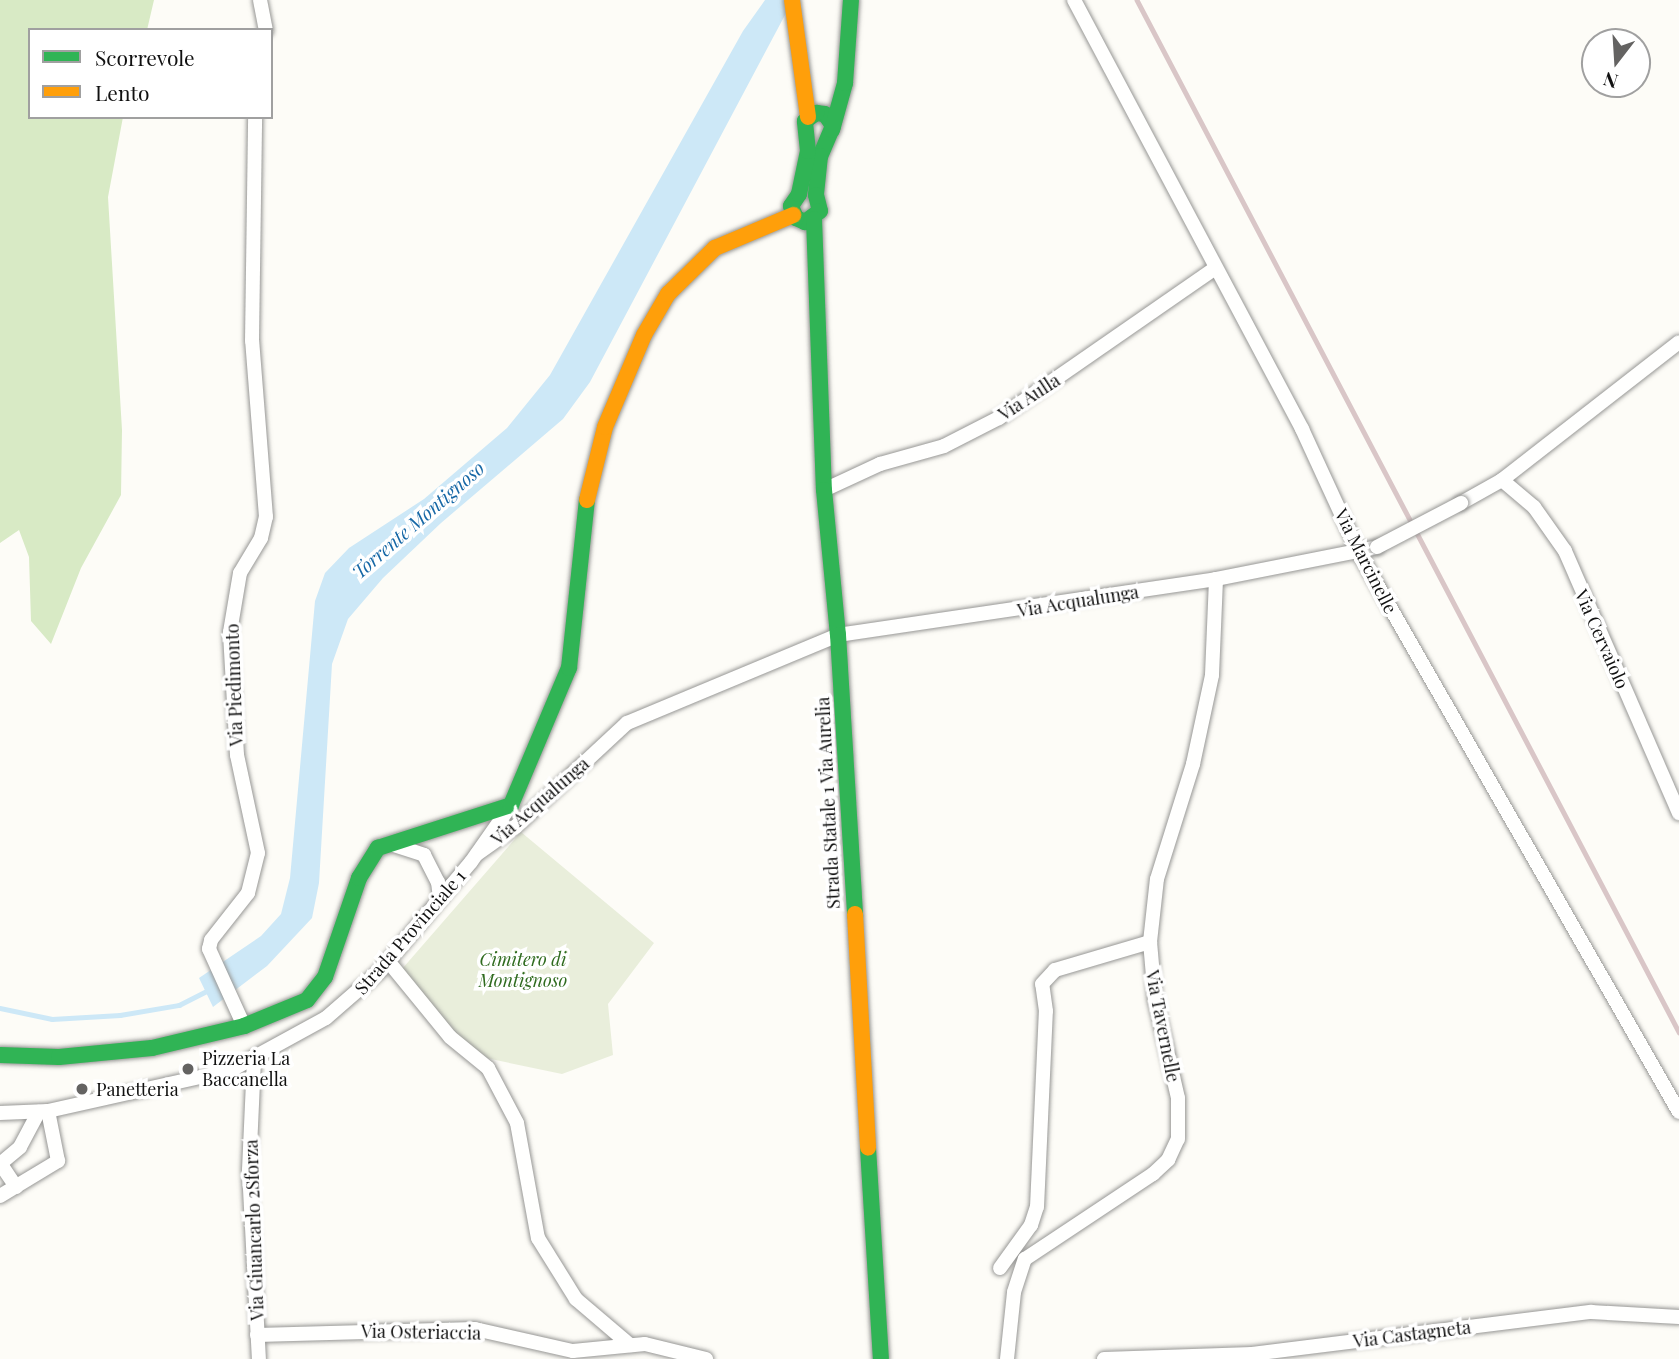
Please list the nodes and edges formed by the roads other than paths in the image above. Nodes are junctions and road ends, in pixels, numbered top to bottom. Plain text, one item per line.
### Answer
1 (260, 0) edge
2 (851, 0) edge
3 (1074, 0) edge
4 (793, 6) edge
5 (266, 28) edge
6 (255, 119) edge
7 (822, 119) junction
8 (799, 194) junction
9 (803, 218) junction
10 (747, 233) junction
11 (1214, 269) junction
12 (1679, 342) edge
13 (1502, 480) junction
14 (824, 490) junction
15 (1359, 553) junction
16 (1216, 579) junction
17 (838, 635) junction
18 (1675, 790) edge
19 (511, 804) junction
20 (1679, 813) edge
21 (390, 844) junction
22 (477, 853) junction
23 (440, 899) junction
24 (1150, 942) junction
25 (388, 961) junction
26 (241, 1019) junction
27 (0, 1055) edge
28 (254, 1059) junction
29 (44, 1111) junction
30 (1679, 1112) edge
31 (0, 1113) edge
32 (0, 1163) edge
33 (16, 1187) junction
34 (0, 1196) edge
35 (1000, 1268) dead end
36 (1679, 1317) edge
37 (257, 1335) junction
38 (529, 1342) junction
39 (630, 1345) junction
40 (259, 1359) edge
41 (534, 1359) edge
42 (706, 1359) edge
43 (881, 1359) edge
44 (1007, 1359) edge
45 (1104, 1359) edge

1 - 5 street
2 - 7 main road
3 - 11 street, Via Marcinelle
4 - 7 main road
6 - 26 street, Via Piedimonto
7 - 8 main road
7 - 9 main road
8 - 9 main road
8 - 10 main road
9 - 10 main road
9 - 14 main road, Strada Statale 1 Via Aurelia
10 - 19 main road
11 - 14 street, Via Aulla
11 - 15 street, Via Marcinelle
12 - 13 street, Via Acqualunga
13 - 15 street, Via Acqualunga, bridge
13 - 18 street, Via Cervaiolo
14 - 17 main road, Strada Statale 1 Via Aurelia
15 - 16 street, Via Acqualunga
15 - 30 street, Via Marcinelle
16 - 17 street, Via Acqualunga
16 - 24 street, Via Tavernelle
17 - 22 street, Via Acqualunga
17 - 43 main road, Strada Statale 1 Via Aurelia
18 - 20 street, Via Cervaiolo
19 - 21 main road
19 - 22 street, Strada Provinciale 1
21 - 23 street
21 - 26 main road
22 - 23 street, Strada Provinciale 1
23 - 25 street, Strada Provinciale 1
24 - 35 street
24 - 44 street, Via Tavernelle
25 - 28 street, Strada Provinciale 1
25 - 39 street
26 - 27 main road
28 - 29 street, Strada Provinciale 1
28 - 37 street, Via Giuancarlo 2Sforza
29 - 31 street, Strada Provinciale 1
29 - 32 street
29 - 33 street
32 - 33 street
33 - 34 street
36 - 45 street, Via Castagneta
37 - 38 street, Via Osteriaccia
37 - 40 street, Via Giuancarlo 2Sforza
38 - 39 street, Via Osteriaccia
38 - 41 street
39 - 42 street, Via Osteriaccia

